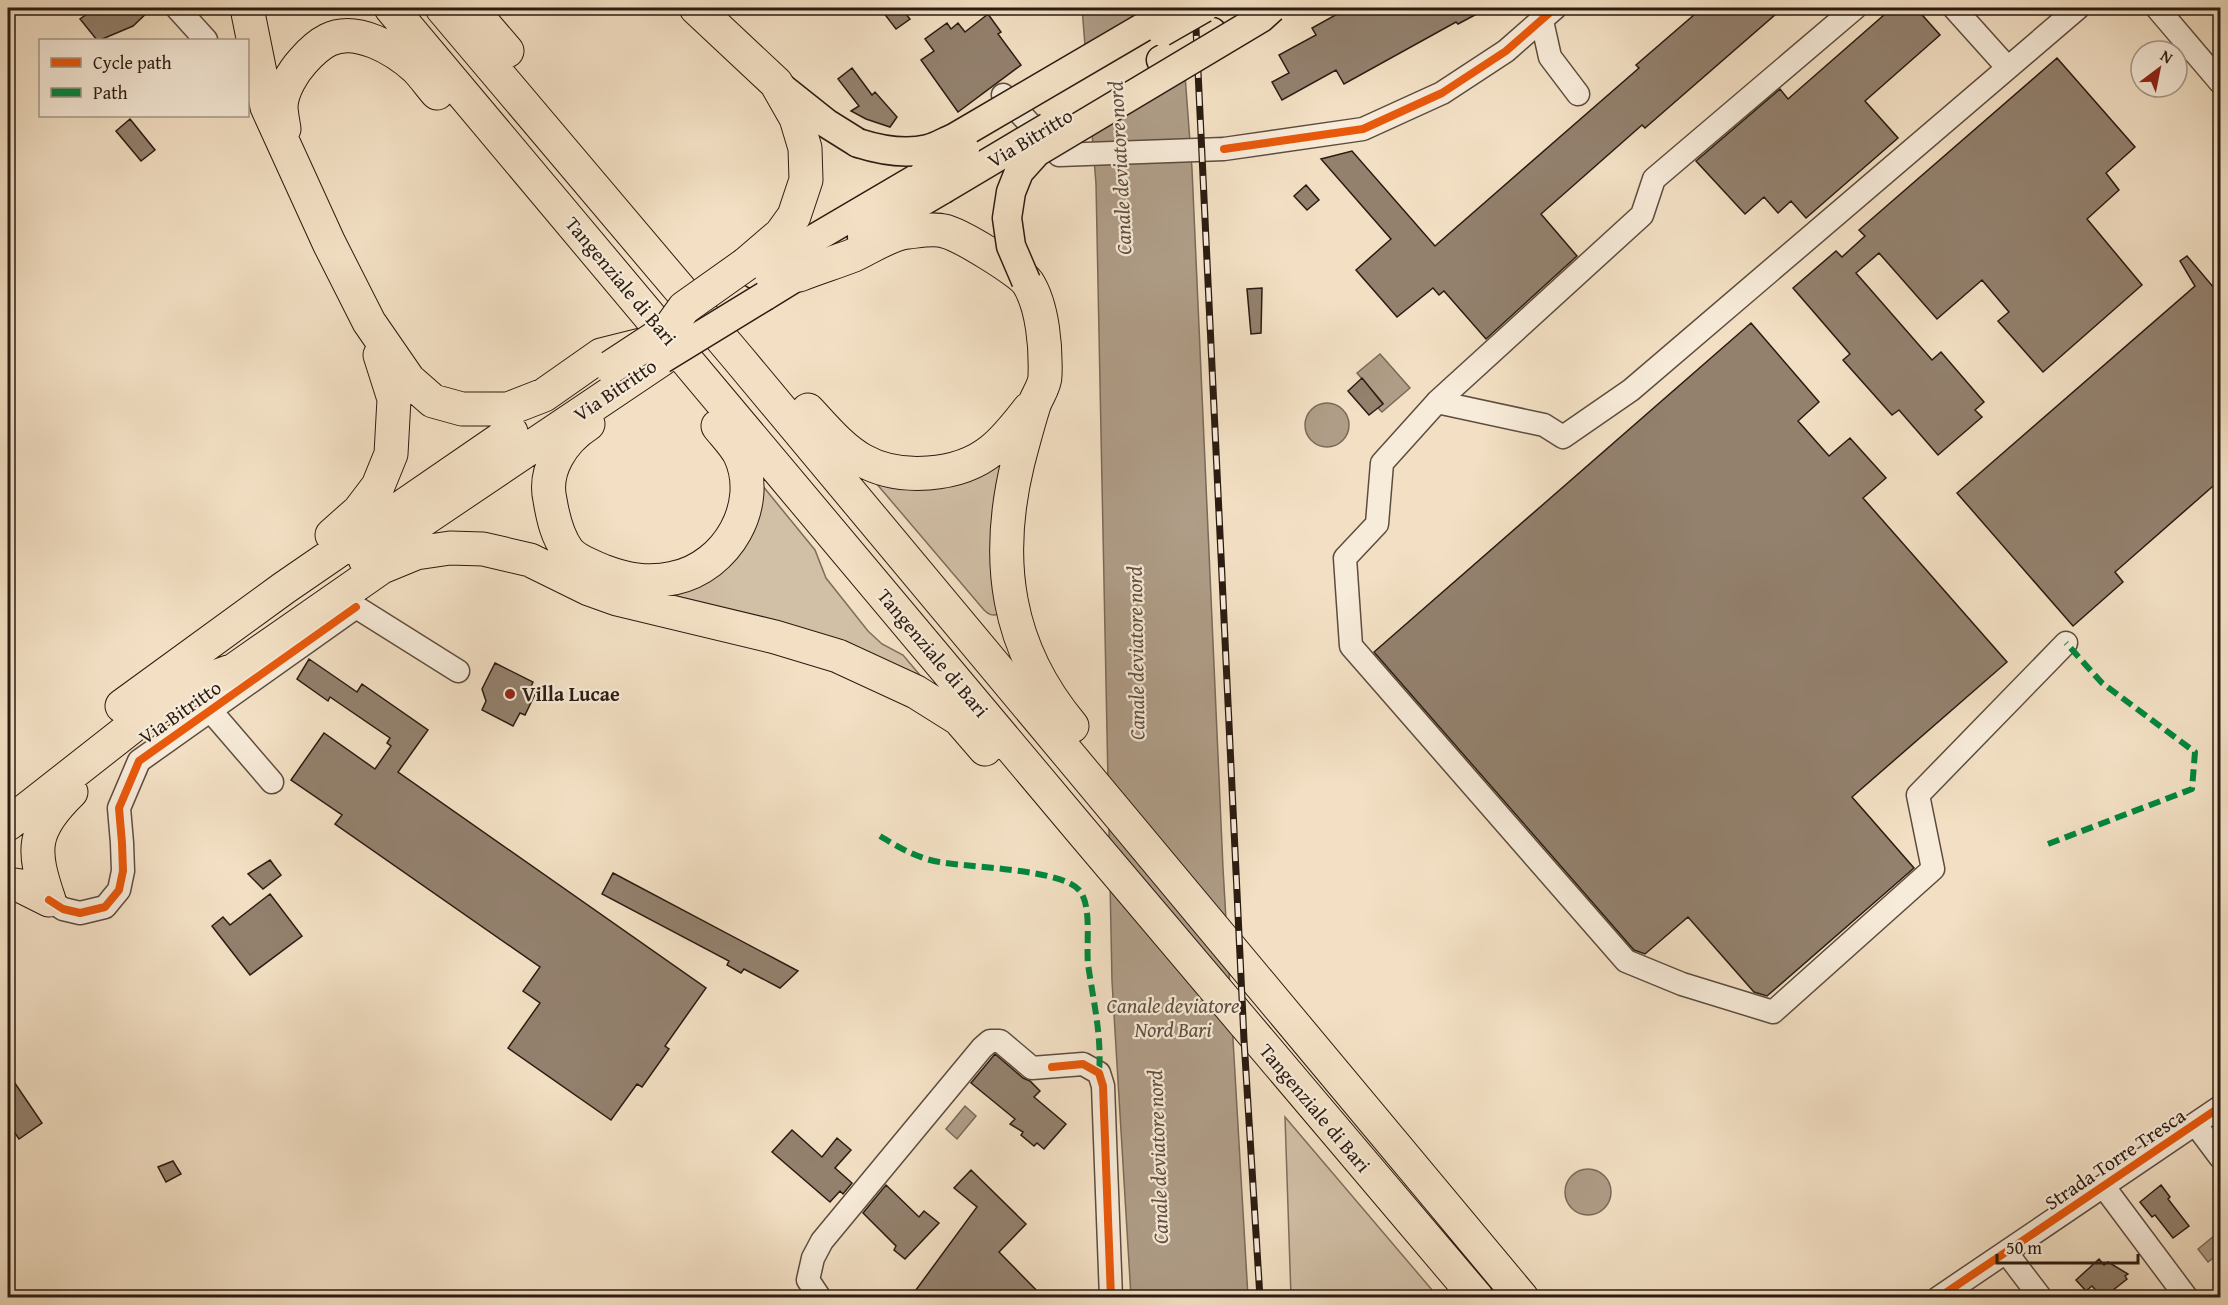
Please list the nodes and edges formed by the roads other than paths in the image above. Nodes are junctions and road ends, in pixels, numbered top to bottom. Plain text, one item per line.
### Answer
1 (177, 8) edge
2 (247, 8) edge
3 (391, 8) edge
4 (442, 8) edge
5 (474, 8) edge
6 (696, 8) edge
7 (1176, 8) edge
8 (1204, 8) edge
9 (1255, 8) edge
10 (1272, 8) edge
11 (1855, 8) edge
12 (1954, 8) edge
13 (2078, 8) edge
14 (2157, 8) edge
15 (1548, 14) edge
16 (205, 39) edge
17 (2007, 67) junction
18 (2220, 82) edge
19 (776, 83) junction
20 (1003, 94) dead end
21 (1578, 94) dead end
22 (257, 97) edge
23 (287, 148) junction
24 (933, 182) junction
25 (582, 235) junction
26 (799, 275) junction
27 (755, 278) junction
28 (673, 281) junction
29 (1026, 281) junction
30 (369, 322) junction
31 (666, 348) junction
32 (738, 358) junction
33 (617, 376) junction
34 (1437, 402) junction
35 (1035, 404) junction
36 (2066, 643) dead end
37 (458, 671) dead end
38 (184, 688) junction
39 (142, 705) junction
40 (210, 710) junction
41 (1096, 771) junction
42 (272, 782) dead end
43 (8, 795) edge
44 (8, 824) edge
45 (1079, 828) junction
46 (8, 884) edge
47 (49, 900) junction
48 (2220, 1107) edge
49 (2196, 1125) junction
50 (2220, 1157) edge
51 (2104, 1187) junction
52 (2006, 1252) junction
53 (820, 1298) edge
54 (1111, 1298) edge
55 (1477, 1298) edge
56 (1522, 1298) edge
57 (1938, 1298) edge
58 (2041, 1298) edge
59 (2187, 1298) edge

1 - 16 street
2 - 22 highway
3 - 25 highway, Tangenziale di Bari
4 - 28 highway, Tangenziale di Bari
5 - 28 highway
6 - 19 highway
7 - 19 main road, bridge
8 - 24 main road, Via Bitritto, bridge
9 - 24 main road, Via Bitritto, bridge
10 - 29 main road, bridge
11 - 34 street
12 - 17 street
13 - 17 street
14 - 18 street
15 - 20 street, bridge
15 - 21 street
17 - 34 street
19 - 27 highway
22 - 23 highway
23 - 25 highway
23 - 30 highway
24 - 26 main road, Via Bitritto
24 - 27 main road, Via Bitritto
25 - 31 highway, Tangenziale di Bari
26 - 27 main road, Via Bitritto
26 - 29 highway
27 - 31 highway, bridge
28 - 32 highway, Tangenziale di Bari
29 - 35 highway
30 - 31 highway
30 - 39 highway
31 - 31 highway
31 - 33 highway, Via Bitritto, bridge
31 - 45 highway, Tangenziale di Bari
32 - 35 highway
32 - 41 highway, Tangenziale di Bari
33 - 38 highway, Via Bitritto
33 - 39 highway, Via Bitritto
34 - 36 street
35 - 41 highway
37 - 40 street, Via Bitritto
38 - 39 highway, Via Bitritto
38 - 45 highway
39 - 43 highway, Via Bitritto
39 - 44 highway, Via Bitritto
39 - 47 highway
40 - 42 street
40 - 47 street, Via Bitritto
41 - 56 highway, Tangenziale di Bari
45 - 55 highway, Tangenziale di Bari
46 - 47 highway
48 - 49 street, Strada Torre Tresca
49 - 50 street
49 - 51 street, Strada Torre Tresca
51 - 52 street, Strada Torre Tresca
51 - 59 street
52 - 57 street, Strada Torre Tresca
52 - 58 street
53 - 54 street

